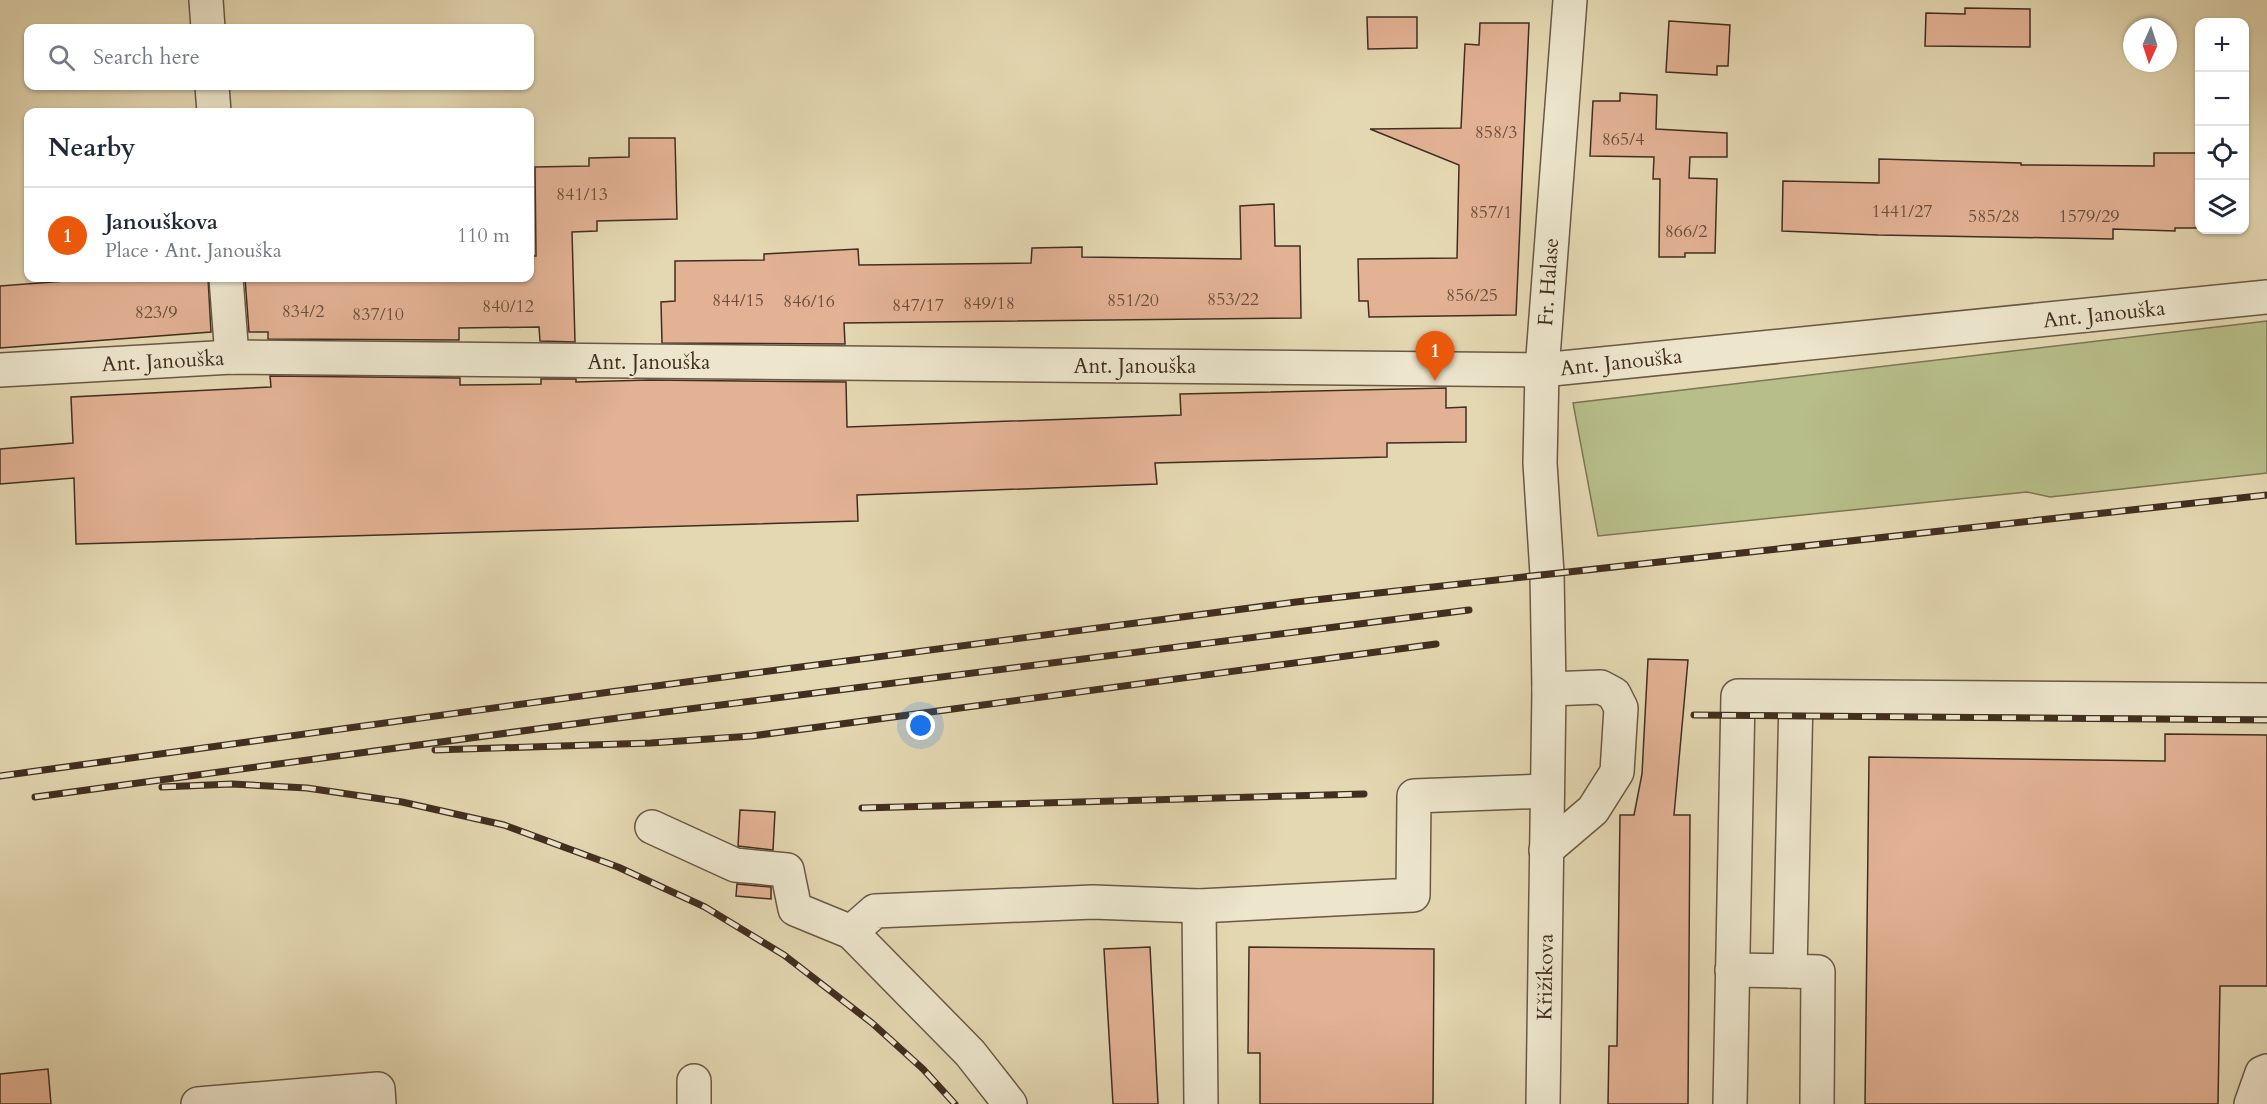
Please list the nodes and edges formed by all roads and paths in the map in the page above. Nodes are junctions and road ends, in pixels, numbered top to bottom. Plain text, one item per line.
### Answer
1 (206, 0) edge
2 (1570, 0) edge
3 (208, 24) edge
4 (212, 90) edge
5 (214, 108) edge
6 (226, 282) edge
7 (2267, 297) edge
8 (232, 357) junction
9 (0, 370) edge
10 (1542, 370) junction
11 (1548, 600) joint
12 (1549, 690) junction
13 (1796, 697) junction
14 (2267, 700) edge
15 (1547, 792) junction
16 (652, 827) dead end
17 (1546, 850) junction
18 (1199, 906) junction
19 (851, 932) junction
20 (1732, 970) junction
21 (1790, 971) junction
22 (2267, 1071) edge
23 (198, 1104) edge
24 (379, 1104) edge
25 (1010, 1104) edge
26 (1202, 1104) edge
27 (1543, 1104) edge
28 (1730, 1104) edge
29 (1817, 1104) edge
30 (2252, 1104) edge

1 - 3 street
2 - 10 street, Fr. Halase
4 - 5 street
6 - 8 street
7 - 10 street, Ant. Janouška
8 - 9 street, Ant. Janouška
8 - 10 street, Ant. Janouška
10 - 11 street, Fr. Halase
11 - 12 street, Křižíkova
12 - 15 street, Křižíkova
12 - 17 street
13 - 14 street
13 - 20 street
13 - 21 street
15 - 17 street, Křižíkova
15 - 18 street
16 - 19 street
17 - 27 street, Křižíkova
18 - 19 street
18 - 26 street
19 - 25 street
20 - 21 street
20 - 28 street
21 - 29 street
22 - 30 street
23 - 24 street

